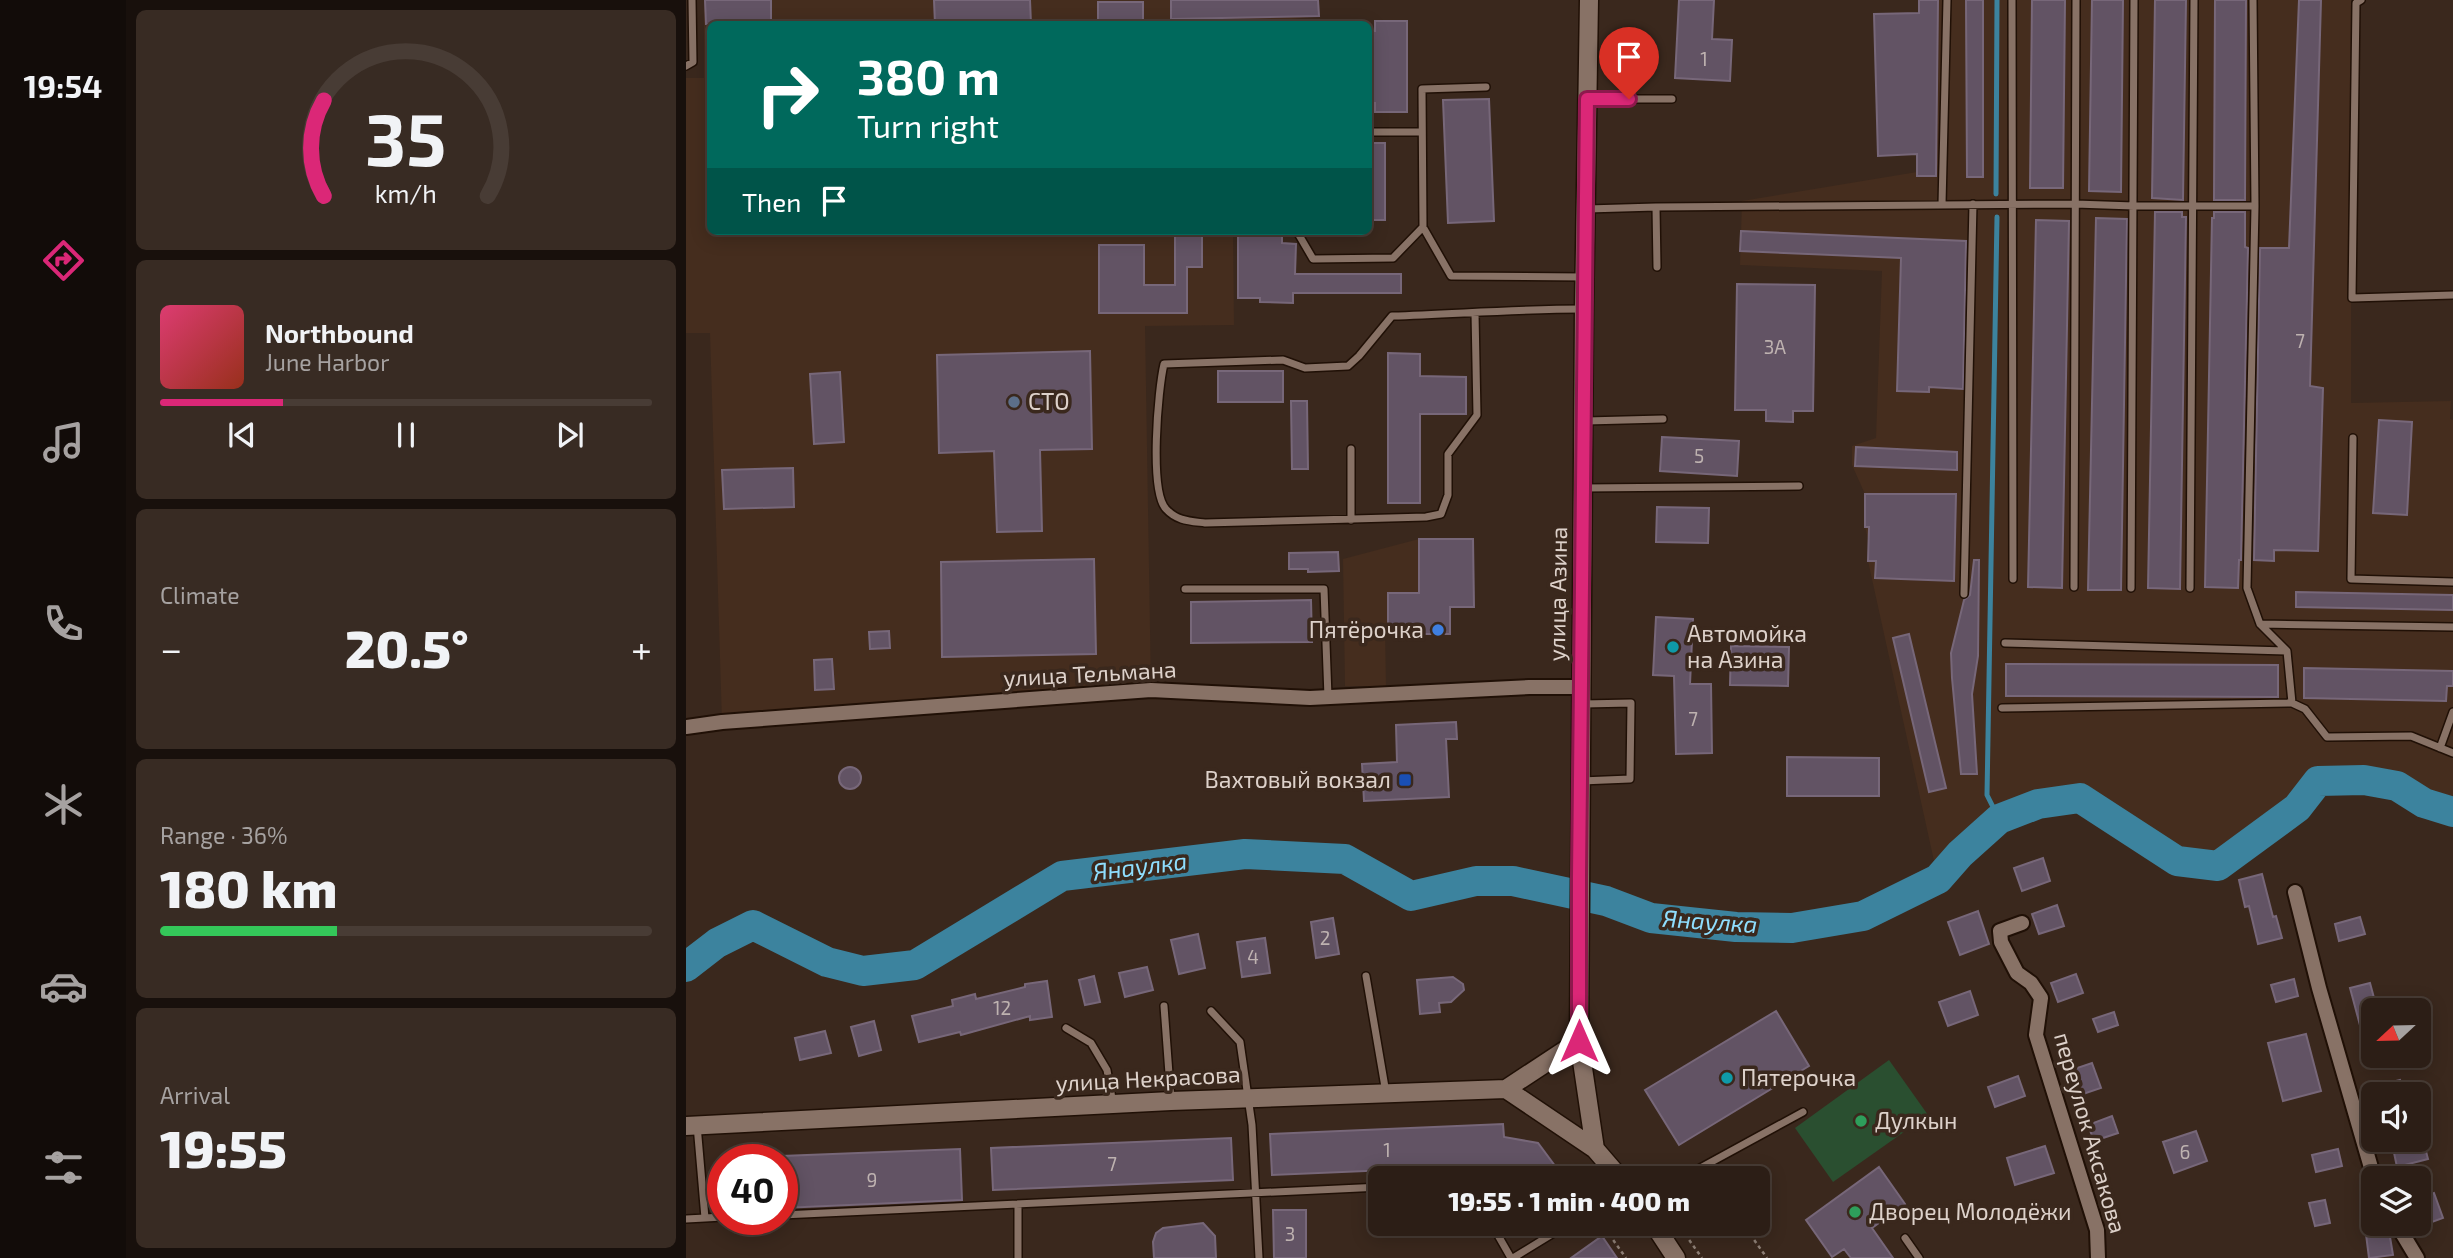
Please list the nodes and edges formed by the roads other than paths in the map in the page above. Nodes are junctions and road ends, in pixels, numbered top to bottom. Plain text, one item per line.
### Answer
1 (692, 0) edge
2 (1589, 0) edge
3 (1947, 0) edge
4 (2012, 0) edge
5 (2076, 0) edge
6 (2134, 0) edge
7 (2194, 0) edge
8 (2253, 0) edge
9 (2361, 0) edge
10 (686, 66) edge
11 (1486, 87) dead end
12 (1587, 99) junction
13 (1672, 99) dead end
14 (1372, 132) edge
15 (1422, 132) junction
16 (1942, 204) junction
17 (1973, 204) junction
18 (2012, 204) junction
19 (2075, 204) junction
20 (2134, 206) junction
21 (2193, 206) junction
22 (2255, 206) junction
23 (1656, 207) junction
24 (1586, 209) junction
25 (1423, 227) junction
26 (1299, 235) edge
27 (1657, 267) dead end
28 (1584, 277) junction
29 (2453, 295) edge
30 (1584, 309) junction
31 (1475, 313) junction
32 (1663, 419) dead end
33 (1585, 421) junction
34 (2353, 438) dead end
35 (1351, 449) dead end
36 (1799, 486) dead end
37 (1584, 488) junction
38 (1352, 520) junction
39 (2012, 579) dead end
40 (2453, 582) edge
41 (2074, 587) dead end
42 (2131, 588) dead end
43 (2190, 588) dead end
44 (1185, 589) dead end
45 (1964, 594) dead end
46 (2260, 624) junction
47 (2453, 627) edge
48 (2006, 643) dead end
49 (2287, 651) junction
50 (1581, 696) junction
51 (1328, 697) junction
52 (2292, 703) junction
53 (2002, 708) dead end
54 (2453, 712) edge
55 (686, 727) edge
56 (2440, 748) junction
57 (2453, 753) edge
58 (1580, 781) junction
59 (2295, 892) dead end
60 (2022, 923) dead end
61 (1366, 976) dead end
62 (1164, 1006) dead end
63 (1211, 1011) dead end
64 (1066, 1028) dead end
65 (1579, 1041) junction
66 (1506, 1089) junction
67 (1386, 1094) junction
68 (1250, 1099) junction
69 (1171, 1101) junction
70 (1113, 1105) junction
71 (1802, 1112) dead end
72 (692, 1126) edge
73 (1595, 1149) junction
74 (1610, 1166) edge
75 (1704, 1166) edge
76 (2371, 1166) edge
77 (1368, 1188) edge
78 (1255, 1193) junction
79 (1018, 1206) junction
80 (798, 1214) edge
81 (705, 1218) joint
82 (686, 1219) edge
83 (1499, 1236) edge
84 (1548, 1236) edge
85 (1660, 1236) edge
86 (2404, 1236) edge
87 (1905, 1238) dead end
88 (1669, 1255) edge
89 (1018, 1258) edge
90 (1259, 1258) edge
91 (1512, 1258) edge
92 (1919, 1258) edge
93 (2098, 1258) edge
94 (2417, 1258) edge

1 - 10 lane
2 - 12 street, улица Азина
3 - 16 lane
4 - 18 lane
5 - 19 lane
6 - 20 lane
7 - 21 lane
8 - 22 lane
9 - 29 lane
11 - 15 lane
12 - 13 lane
12 - 24 street, улица Азина
14 - 15 lane
15 - 25 lane
16 - 17 lane
16 - 23 lane
17 - 18 lane
17 - 45 lane
18 - 19 lane
18 - 39 lane
19 - 20 lane
19 - 41 lane
20 - 21 lane
20 - 42 lane
21 - 22 lane
21 - 43 lane
22 - 46 lane
23 - 24 lane
23 - 27 lane
24 - 28 street, улица Азина
25 - 26 lane
25 - 28 lane
28 - 30 street, улица Азина
30 - 31 lane
30 - 33 street, улица Азина
31 - 38 lane
31 - 38 lane
32 - 33 lane
33 - 37 street, улица Азина
34 - 40 lane
35 - 38 lane
36 - 37 lane
37 - 50 street, улица Азина
44 - 51 lane
46 - 47 lane
46 - 49 lane
48 - 49 lane
49 - 52 lane
50 - 51 street, улица Тельмана
50 - 58 street, улица Азина
50 - 58 lane
51 - 55 street, улица Тельмана
52 - 53 lane
52 - 56 lane
54 - 56 lane
56 - 57 lane
58 - 65 street, улица Азина
59 - 76 street
60 - 93 street, переулок Аксакова
61 - 67 lane
62 - 69 lane
63 - 68 lane
64 - 70 lane
65 - 66 street
65 - 73 street, улица Азина
66 - 67 street, улица Некрасова
66 - 73 street
67 - 68 street, улица Некрасова
68 - 69 street, улица Некрасова
68 - 78 lane
69 - 70 street, улица Некрасова
70 - 72 street, улица Некрасова
71 - 75 lane
72 - 81 lane
73 - 74 street
77 - 78 lane
78 - 79 lane
78 - 90 lane
79 - 80 lane
79 - 89 lane
81 - 82 lane
83 - 91 lane
84 - 91 lane
85 - 88 street
86 - 94 street
87 - 92 lane

